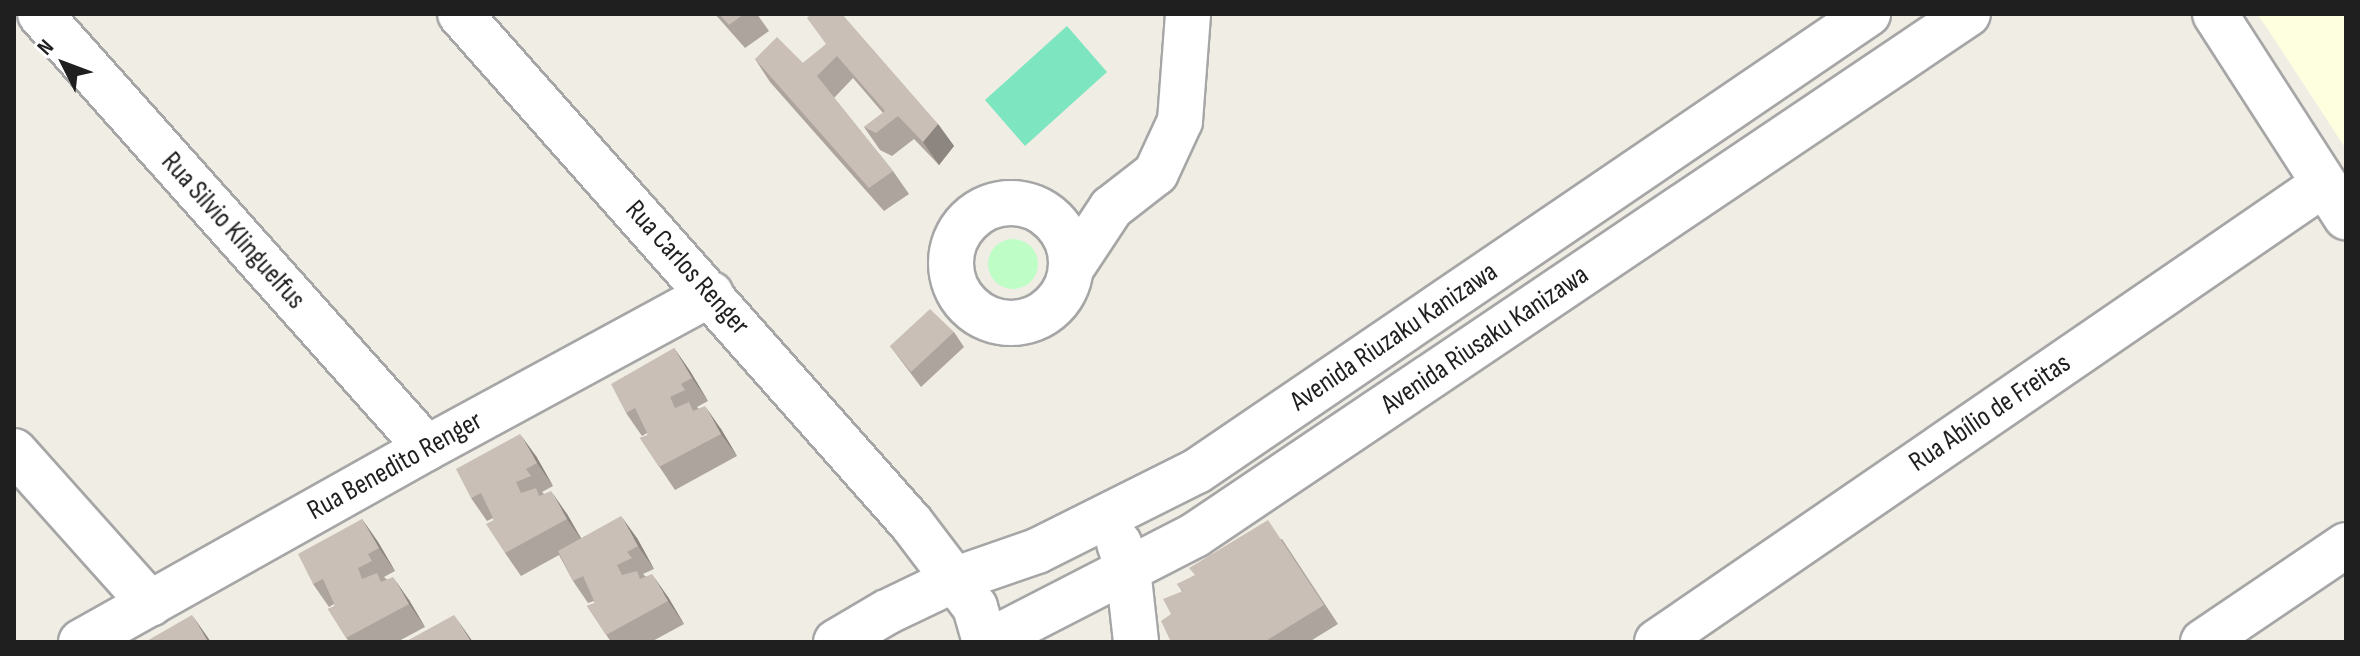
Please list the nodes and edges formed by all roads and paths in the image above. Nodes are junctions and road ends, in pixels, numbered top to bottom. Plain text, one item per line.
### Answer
1 (40, 14) edge
2 (460, 14) edge
3 (1188, 14) edge
4 (1868, 14) edge
5 (1968, 14) edge
6 (2215, 14) edge
7 (2335, 200) edge
8 (1111, 208) junction
9 (1048, 215) junction
10 (1072, 267) junction
11 (711, 294) junction
12 (427, 448) junction
13 (14, 451) edge
14 (912, 524) junction
15 (1084, 528) junction
16 (2346, 545) edge
17 (1128, 569) junction
18 (956, 579) junction
19 (1089, 590) junction
20 (151, 604) junction
21 (887, 612) junction
22 (81, 642) edge
23 (836, 642) edge
24 (986, 642) edge
25 (1121, 642) edge
26 (1136, 642) edge
27 (1657, 642) edge
28 (2203, 642) edge

1 - 12 street, Rua Silvio Klinguelfus
2 - 11 street, Rua Carlos Renger
3 - 8 street
4 - 15 street, Avenida Riuzaku Kanizawa
5 - 17 street, Avenida Riusaku Kanizawa
6 - 7 street
7 - 27 street, Rua Abílio de Freitas
8 - 9 street
8 - 10 street
9 - 10 street
9 - 10 street
11 - 12 street, Rua Benedito Renger
11 - 14 street, Rua Carlos Renger
12 - 20 street, Rua Benedito Renger
13 - 20 street
14 - 18 street, Rua Carlos Renger
14 - 21 street
15 - 17 street
15 - 18 street, Avenida Riuzaku Kanizawa
15 - 19 street
16 - 28 street
17 - 19 street, Avenida Riusaku Kanizawa
17 - 26 street
18 - 21 street
18 - 24 street
19 - 24 street, Avenida Riusaku Kanizawa
19 - 25 street
20 - 22 street, Rua Benedito Renger
21 - 23 street

